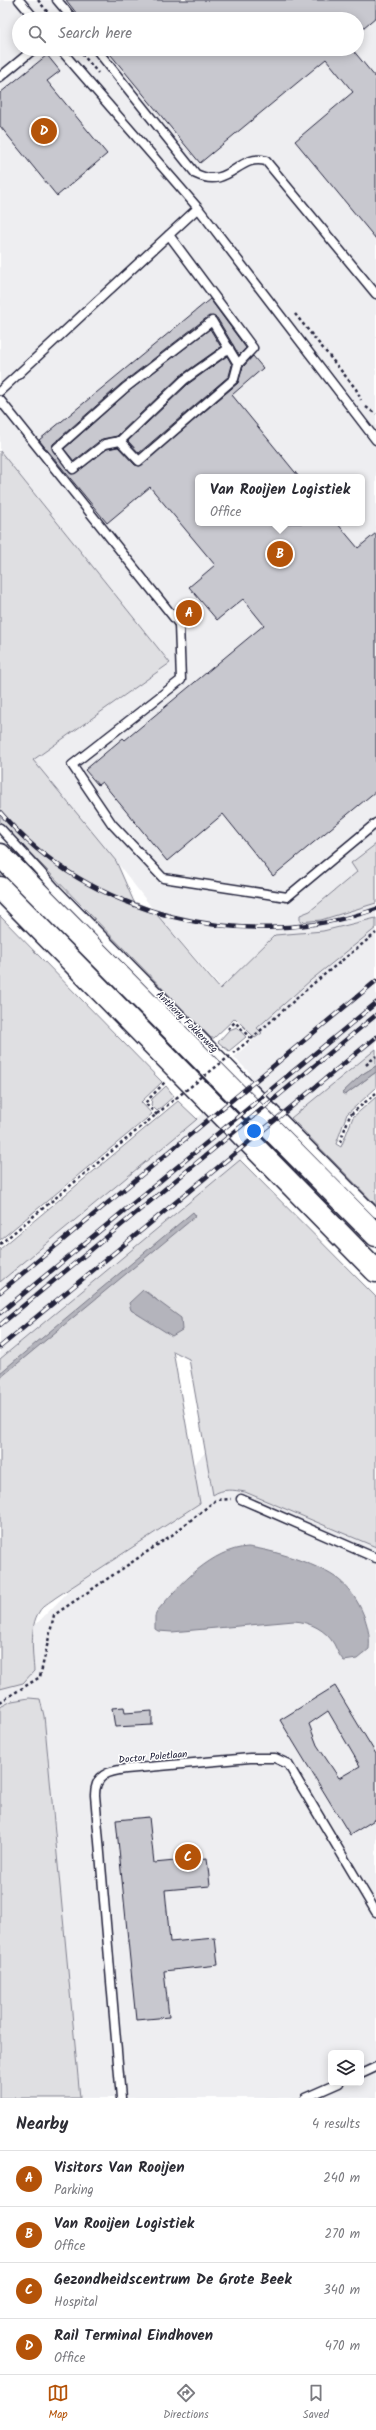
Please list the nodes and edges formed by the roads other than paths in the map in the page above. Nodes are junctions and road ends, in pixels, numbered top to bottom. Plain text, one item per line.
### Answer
1 (19, 0) edge
2 (57, 0) edge
3 (29, 12) edge
4 (66, 12) edge
5 (26, 56) edge
6 (66, 56) edge
7 (102, 56) edge
8 (0, 77) edge
9 (198, 208) junction
10 (169, 235) junction
11 (376, 294) edge
12 (229, 348) junction
13 (238, 364) junction
14 (0, 391) edge
15 (0, 400) edge
16 (376, 440) edge
17 (120, 441) junction
18 (190, 614) dead end
19 (179, 624) junction
20 (376, 823) edge
21 (0, 828) edge
22 (0, 855) edge
23 (0, 888) edge
24 (376, 1213) edge
25 (376, 1235) edge
26 (376, 1271) edge
27 (241, 1499) road end
28 (376, 1558) edge
29 (376, 1912) edge
30 (376, 2067) edge
31 (364, 2073) edge
32 (332, 2086) edge
33 (121, 2098) edge
34 (304, 2098) edge

1 - 3 lane
2 - 4 lane
5 - 8 lane
6 - 9 lane
7 - 11 lane
9 - 10 lane
9 - 16 lane
10 - 13 lane
10 - 14 lane
12 - 13 lane
12 - 17 lane
12 - 17 lane
13 - 17 lane
15 - 19 lane
18 - 19 lane
19 - 20 lane
21 - 24 lane, Anthony Fokkerweg
22 - 25 main road, Anthony Fokkerweg
23 - 26 main road
27 - 28 lane
29 - 33 lane, Doctor Poletlaan
30 - 31 lane
32 - 34 lane

